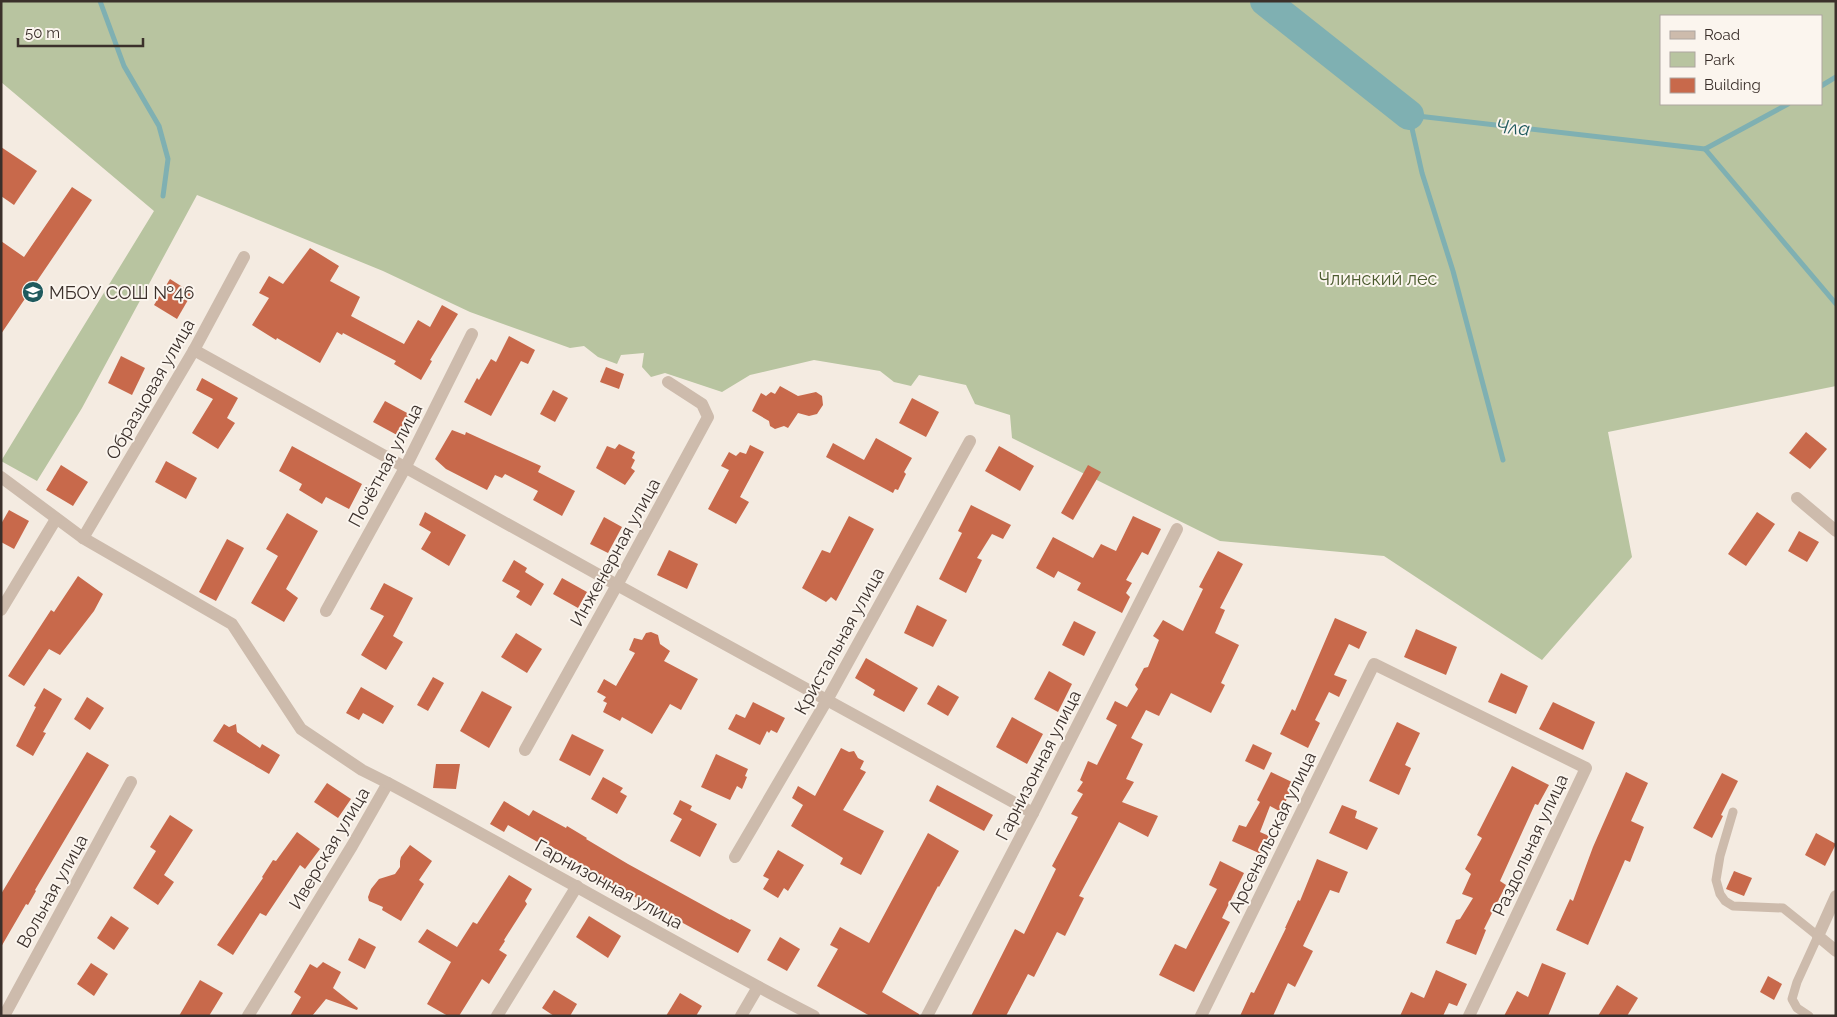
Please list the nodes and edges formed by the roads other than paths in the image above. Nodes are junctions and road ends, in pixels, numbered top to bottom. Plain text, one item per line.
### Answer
1 (244, 257) dead end
2 (472, 334) dead end
3 (194, 350) junction
4 (668, 382) dead end
5 (970, 441) dead end
6 (405, 468) junction
7 (1, 477) edge
8 (1797, 498) dead end
9 (56, 519) junction
10 (1177, 529) dead end
11 (1836, 531) edge
12 (83, 538) junction
13 (617, 585) junction
14 (1, 610) edge
15 (326, 611) dead end
16 (1374, 664) joint
17 (827, 700) junction
18 (525, 750) dead end
19 (132, 782) dead end
20 (388, 783) junction
21 (1733, 812) dead end
22 (1033, 813) junction
23 (735, 857) dead end
24 (577, 886) junction
25 (1836, 896) edge
26 (1818, 936) junction
27 (1836, 951) edge
28 (758, 987) junction
29 (4, 1016) edge
30 (248, 1016) edge
31 (498, 1016) edge
32 (741, 1016) edge
33 (814, 1016) edge
34 (927, 1016) edge
35 (1201, 1016) edge
36 (1469, 1016) edge
37 (1809, 1016) edge

1 - 3 street, Образцовая улица
2 - 6 street, Почётная улица
3 - 6 street
3 - 12 street, Образцовая улица
4 - 13 street, Инженерная улица
5 - 17 street, Кристальная улица
6 - 13 street
6 - 15 street, Почётная улица
7 - 9 street, Иверская улица
8 - 11 street
9 - 12 street, Иверская улица
9 - 14 street
10 - 22 street, Гарнизонная улица
12 - 20 street, Иверская улица
13 - 17 street
13 - 18 street, Инженерная улица
16 - 35 street, Арсенальская улица
16 - 36 street, Раздольная улица
17 - 22 street
17 - 23 street, Кристальная улица
19 - 29 street, Вольная улица
20 - 24 street, Гарнизонная улица
20 - 30 street, Иверская улица
21 - 26 lane
22 - 34 street, Гарнизонная улица
24 - 28 street, Гарнизонная улица
24 - 31 street
25 - 26 street
26 - 27 street
26 - 37 lane
28 - 32 street
28 - 33 street, Гарнизонная улица

